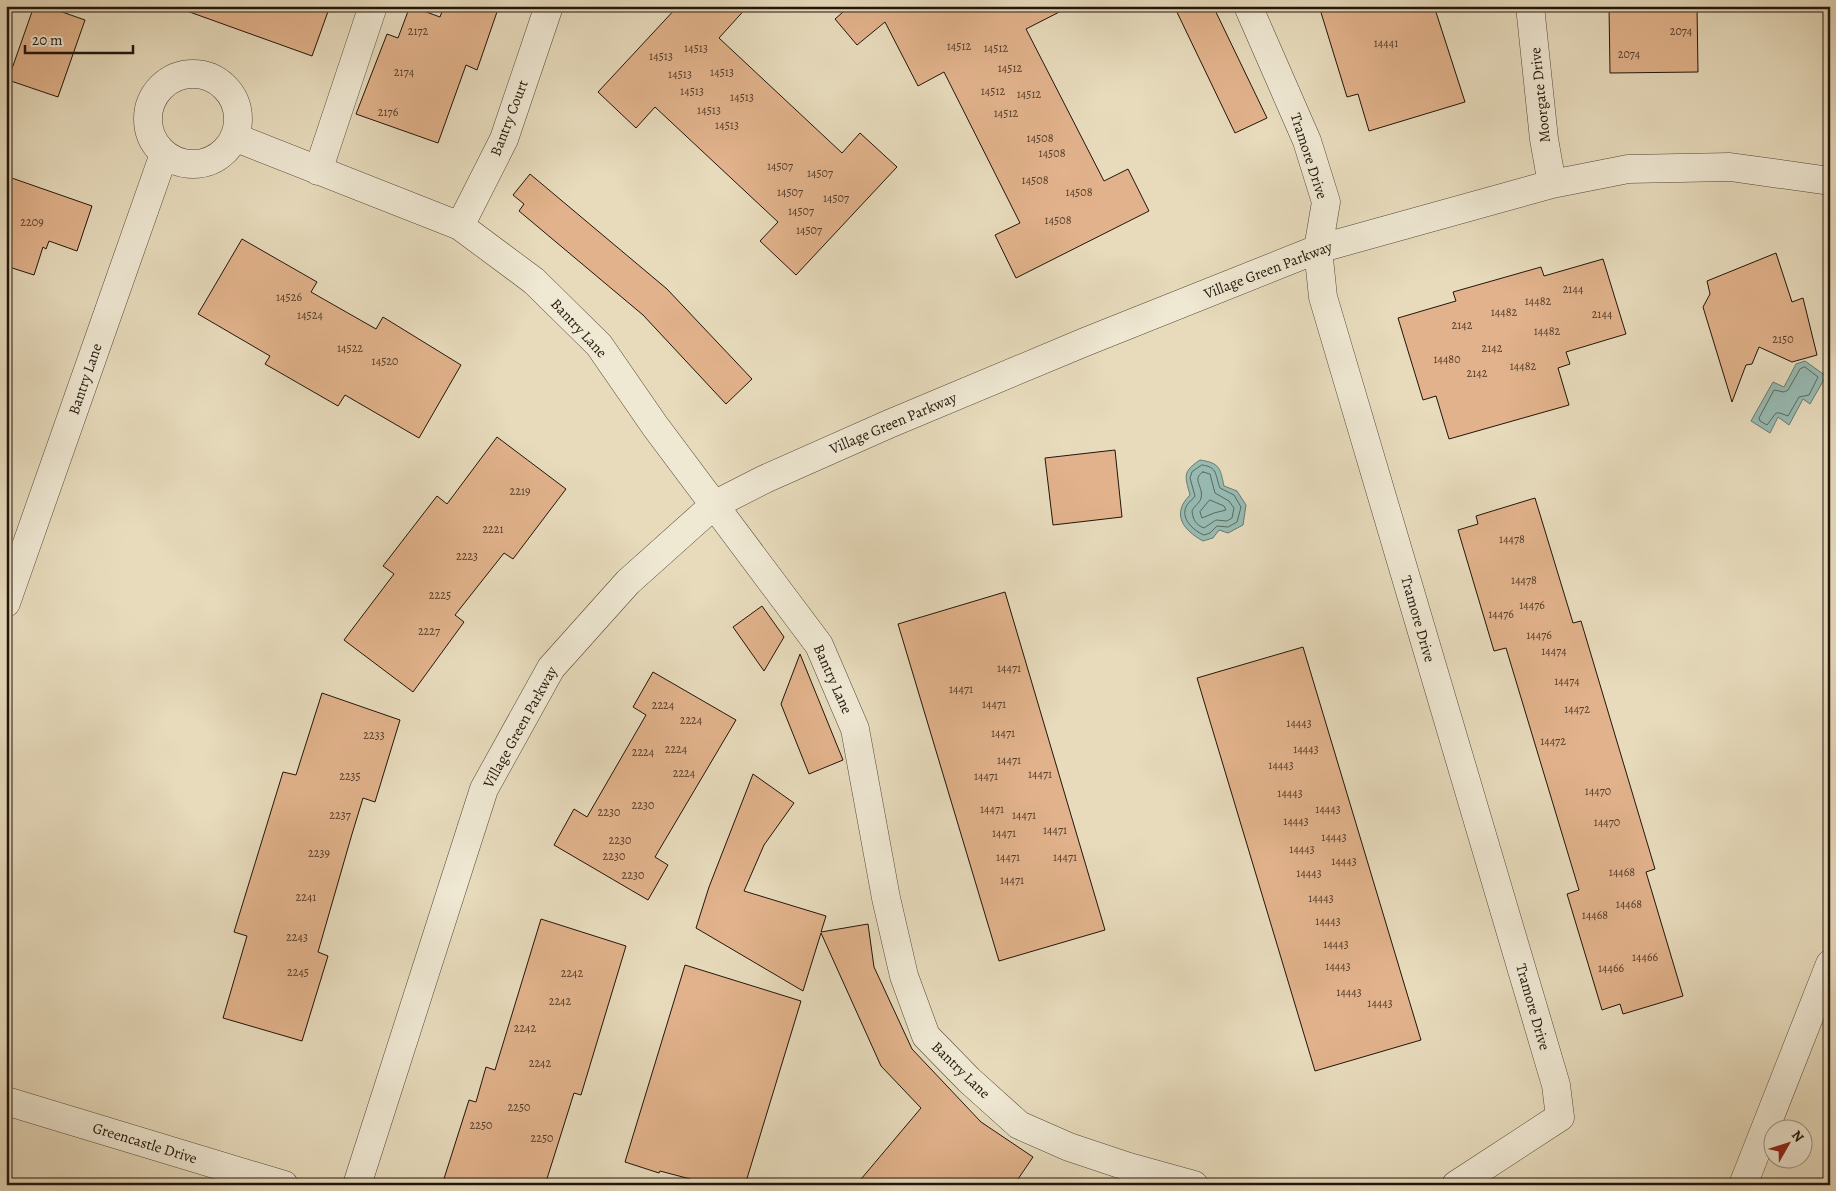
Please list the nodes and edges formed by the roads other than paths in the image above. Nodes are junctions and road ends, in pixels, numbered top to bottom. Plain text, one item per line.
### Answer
1 (373, 6) edge
2 (549, 6) edge
3 (1248, 6) edge
4 (1530, 6) edge
5 (234, 137) junction
6 (164, 154) junction
7 (318, 171) junction
8 (1830, 181) edge
9 (1552, 184) junction
10 (460, 226) junction
11 (1318, 249) junction
12 (714, 505) junction
13 (6, 603) edge
14 (1830, 964) edge
15 (6, 1101) edge
16 (284, 1185) edge
17 (357, 1185) edge
18 (1194, 1185) edge
19 (1456, 1185) edge
20 (1743, 1185) edge

1 - 7 street
2 - 10 street, Bantry Court
3 - 11 street, Tramore Drive
4 - 9 street, Moorgate Drive
5 - 6 street
5 - 6 street
5 - 7 street, Bantry Lane
6 - 13 street, Bantry Lane
7 - 10 street, Bantry Lane
8 - 9 street, Village Green Parkway
9 - 11 street, Village Green Parkway
10 - 12 street, Bantry Lane
11 - 12 street, Village Green Parkway
11 - 19 street, Tramore Drive
12 - 17 street, Village Green Parkway
12 - 18 street, Bantry Lane
14 - 20 street
15 - 16 street, Greencastle Drive

